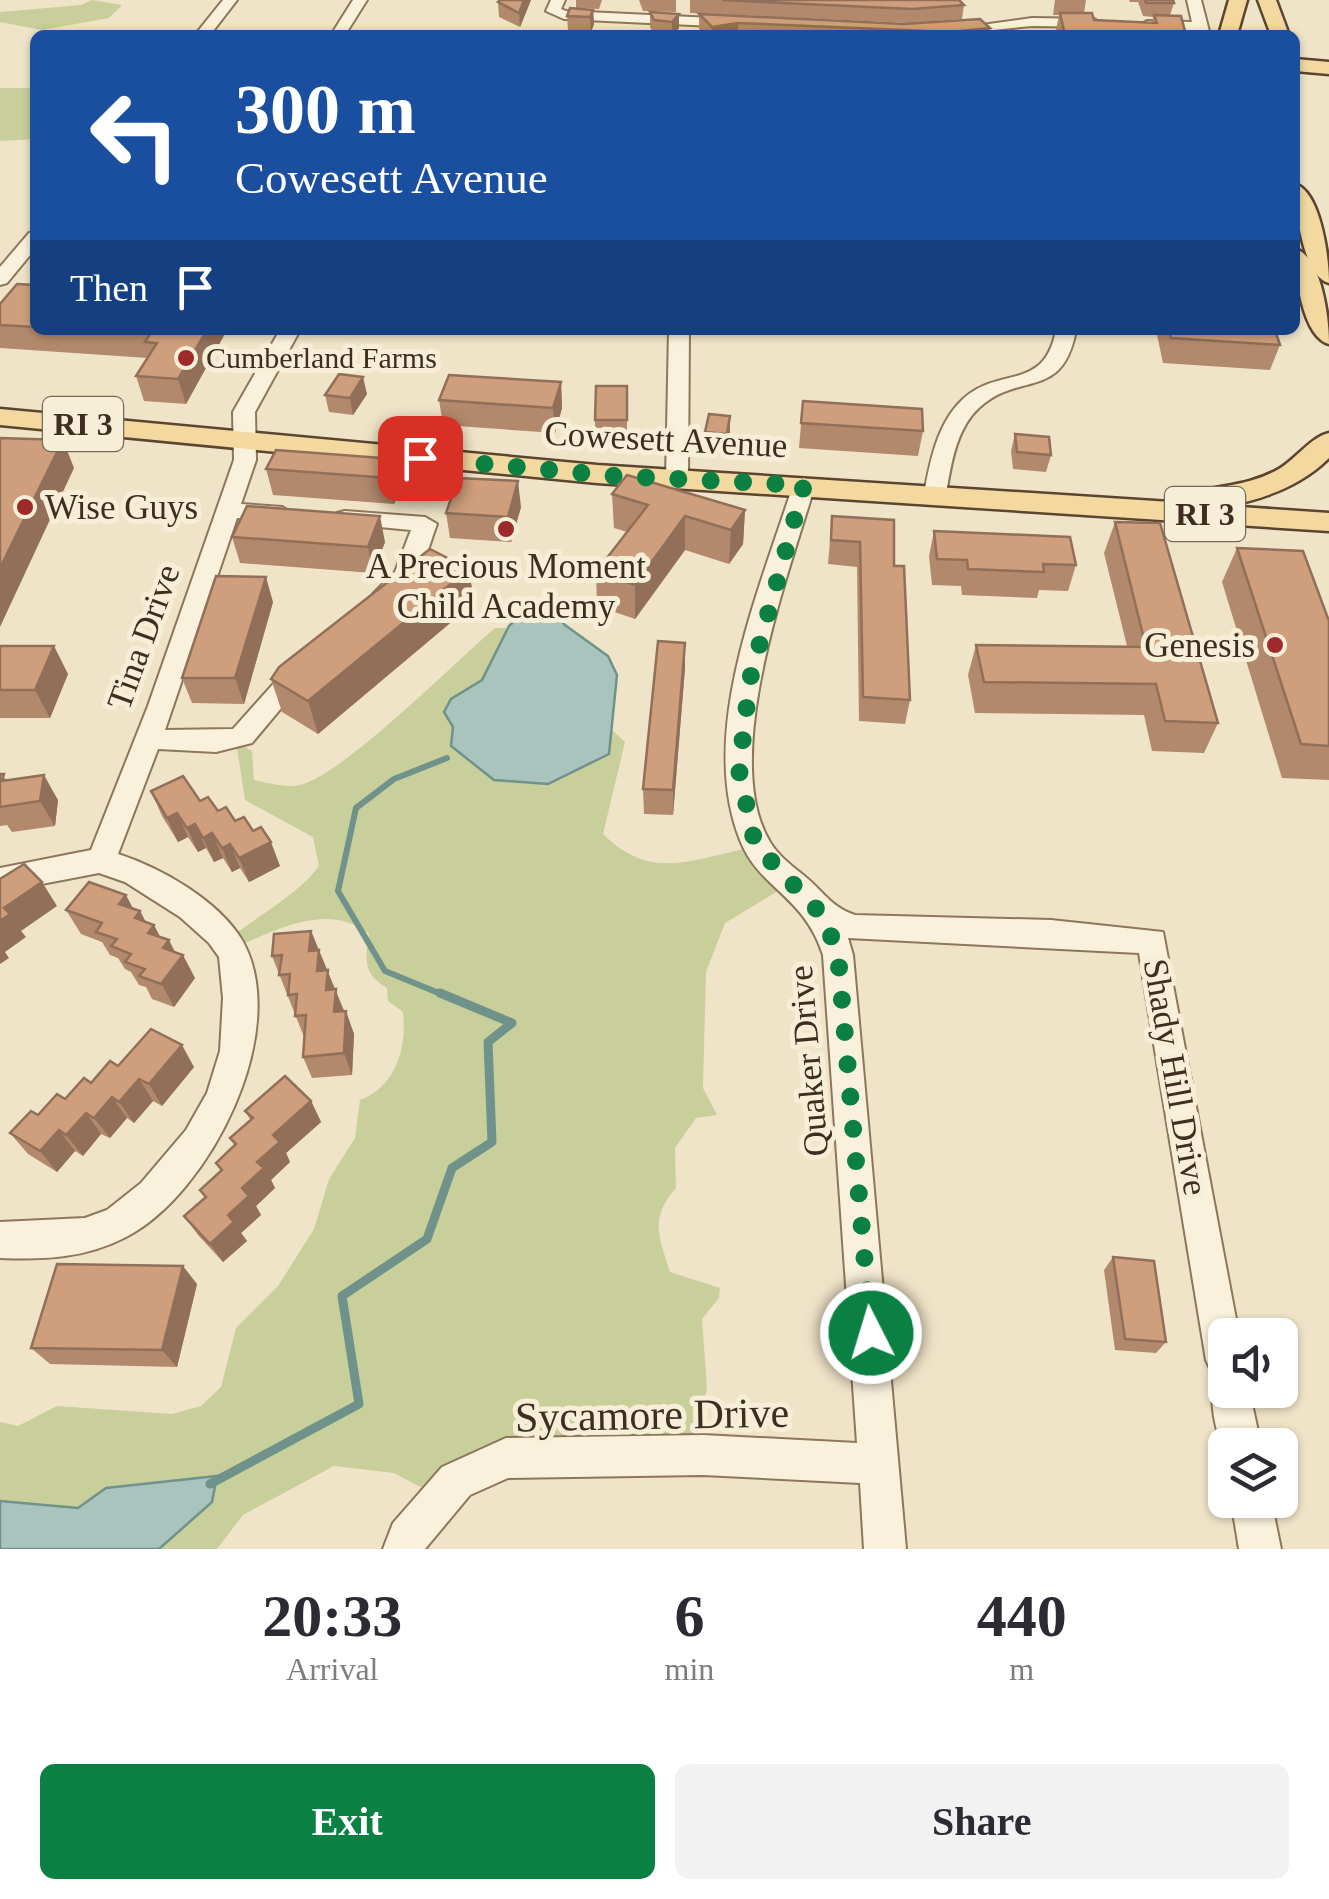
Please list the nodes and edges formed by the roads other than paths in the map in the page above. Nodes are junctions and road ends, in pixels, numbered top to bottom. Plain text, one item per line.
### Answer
1 (230, 0) edge
2 (360, 0) edge
3 (558, 0) edge
4 (1194, 0) edge
5 (1238, 0) edge
6 (1256, 0) edge
7 (1267, 0) edge
8 (744, 24) edge
9 (1113, 24) edge
10 (1130, 24) edge
11 (206, 30) edge
12 (341, 30) edge
13 (950, 30) edge
14 (1201, 30) edge
15 (1229, 30) edge
16 (1251, 30) edge
17 (1278, 30) edge
18 (1300, 57) edge
19 (1329, 68) edge
20 (1300, 204) edge
21 (30, 244) edge
22 (1300, 268) edge
23 (1329, 276) edge
24 (0, 279) edge
25 (287, 335) edge
26 (679, 335) edge
27 (1065, 335) edge
28 (1329, 337) edge
29 (0, 417) edge
30 (243, 438) junction
31 (1329, 441) edge
32 (677, 478) junction
33 (804, 485) junction
34 (935, 494) junction
35 (1080, 505) junction
36 (228, 510) junction
37 (1329, 522) edge
38 (368, 609) edge
39 (326, 647) edge
40 (146, 738) junction
41 (102, 860) junction
42 (0, 880) edge
43 (824, 917) junction
44 (0, 1240) edge
45 (1218, 1318) edge
46 (879, 1464) junction
47 (1254, 1518) edge
48 (404, 1549) edge
49 (885, 1549) edge
50 (1260, 1549) edge

1 - 11 street
2 - 12 street
3 - 8 street
4 - 14 street
5 - 15 main road
6 - 16 main road
7 - 17 main road
9 - 13 street
10 - 14 street
18 - 19 main road
20 - 23 main road
21 - 24 street
22 - 28 main road
25 - 30 street, Tina Drive
26 - 32 street
27 - 34 street
29 - 30 main road, Cowesett Avenue / RI 3
30 - 32 main road, Cowesett Avenue / RI 3
30 - 36 street, Tina Drive
31 - 35 main road
32 - 33 main road, Cowesett Avenue / RI 3
33 - 34 main road, Cowesett Avenue / RI 3
33 - 43 street, Quaker Drive
34 - 35 main road, Cowesett Avenue / RI 3
35 - 37 main road, Cowesett Avenue / RI 3
36 - 38 street
36 - 40 street, Tina Drive
39 - 40 street
40 - 41 street, Tina Drive
41 - 42 street
41 - 44 street
43 - 45 street, Shady Hill Drive
43 - 46 street, Quaker Drive
46 - 48 street, Sycamore Drive
46 - 49 street, Quaker Drive
47 - 50 street

